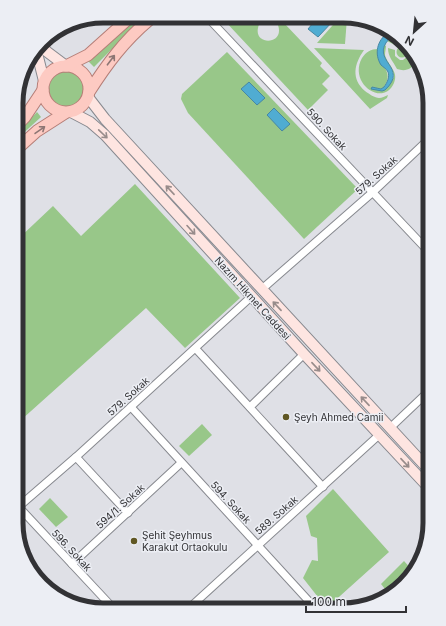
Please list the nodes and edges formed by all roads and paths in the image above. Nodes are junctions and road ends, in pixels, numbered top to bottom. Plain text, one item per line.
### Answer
1 (124, 23) edge
2 (146, 23) edge
3 (213, 23) edge
4 (44, 48) edge
5 (38, 57) edge
6 (66, 66) junction
7 (43, 86) junction
8 (89, 95) junction
9 (68, 112) junction
10 (23, 119) edge
11 (23, 144) edge
12 (423, 145) edge
13 (373, 192) junction
14 (423, 246) edge
15 (262, 289) junction
16 (252, 296) junction
17 (196, 349) junction
18 (304, 354) junction
19 (423, 397) edge
20 (131, 407) junction
21 (250, 407) junction
22 (390, 428) junction
23 (379, 435) junction
24 (76, 457) junction
25 (181, 463) junction
26 (423, 463) edge
27 (423, 482) edge
28 (323, 487) junction
29 (23, 502) edge
30 (23, 513) edge
31 (128, 513) junction
32 (257, 545) junction
33 (72, 564) junction
34 (108, 603) edge
35 (195, 603) edge
36 (311, 603) edge

1 - 6 main road
8 -> 2 main road
3 - 13 street, 590. Sokak
4 - 6 main road
5 - 7 main road
6 - 7 main road
6 - 8 main road
7 - 9 main road
7 - 10 main road
8 - 9 main road
15 -> 8 main road, Nazım Hikmet Caddesi
11 -> 9 main road
9 -> 16 main road, Nazım Hikmet Caddesi
12 - 13 street, 579. Sokak
13 - 14 street, 590. Sokak
13 - 15 street, 579. Sokak
22 -> 15 main road, Nazım Hikmet Caddesi
16 - 17 street, 579. Sokak
16 - 18 main road, Nazım Hikmet Caddesi
17 - 20 street, 579. Sokak
17 - 21 street
18 - 21 street
18 -> 23 main road, Nazım Hikmet Caddesi
19 - 22 street
20 - 24 street, 579. Sokak
20 - 25 street, 594. Sokak
21 - 28 street
22 - 26 main road, Nazım Hikmet Caddesi
23 -> 27 main road, Nazım Hikmet Caddesi
23 - 28 street, 589. Sokak
24 - 29 street, 579. Sokak
24 - 31 street
25 - 31 street, 594/1. Sokak
25 - 32 street, 594. Sokak
28 - 32 street, 589. Sokak
30 - 33 street, 596. Sokak
31 - 33 street, 594/1. Sokak
32 - 35 street, 589. Sokak
32 - 36 street, 594. Sokak
33 - 34 street, 596. Sokak

